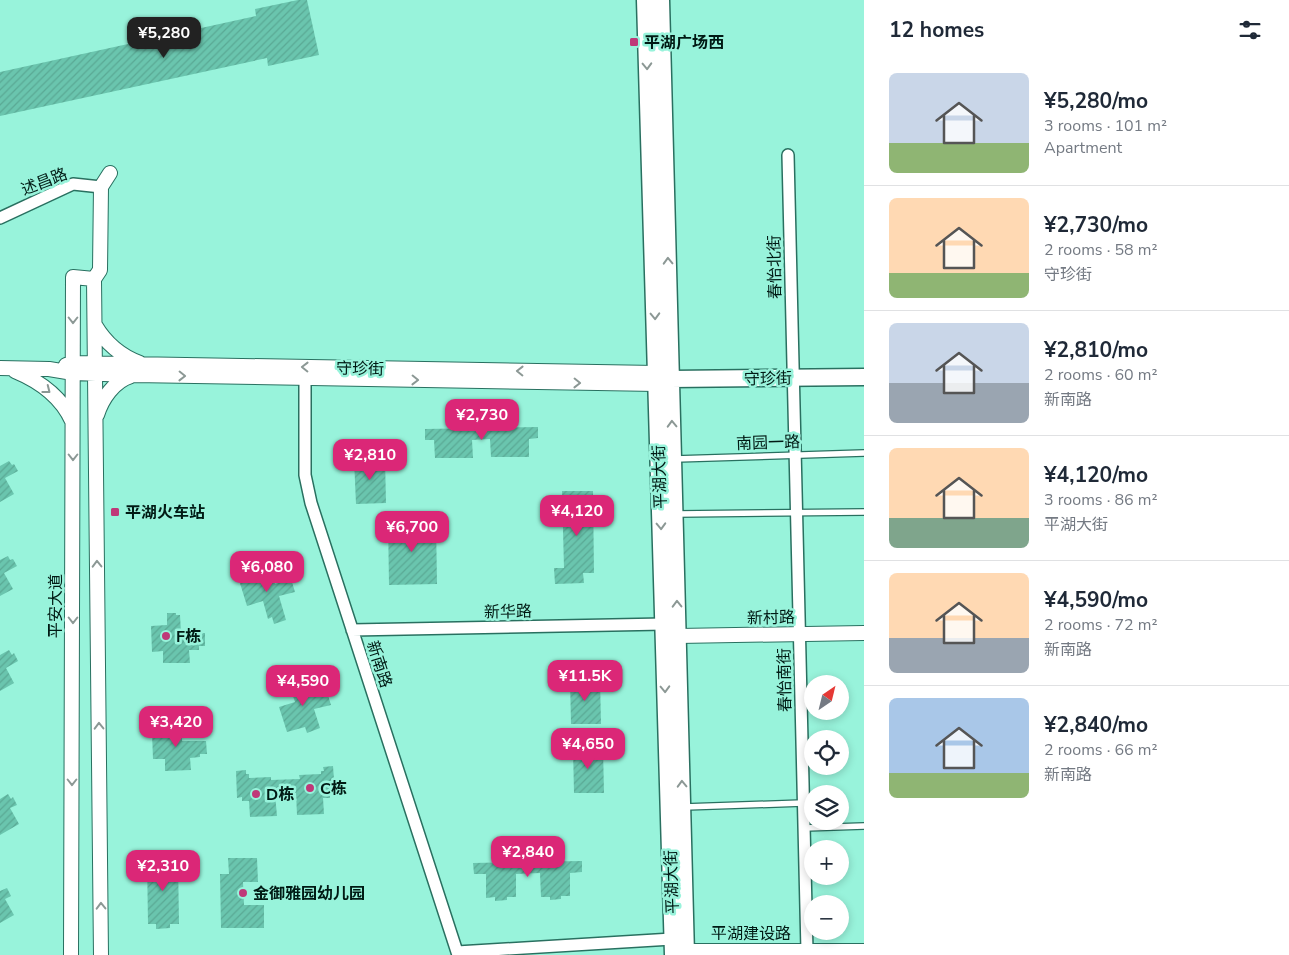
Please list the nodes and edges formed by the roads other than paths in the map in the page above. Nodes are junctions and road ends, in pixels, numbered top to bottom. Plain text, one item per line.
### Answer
1 (646, 0) edge
2 (661, 0) edge
3 (788, 156) dead end
4 (110, 173) dead end
5 (101, 187) junction
6 (2, 217) edge
7 (94, 279) junction
8 (95, 325) junction
9 (143, 365) junction
10 (5, 368) edge
11 (73, 368) junction
12 (95, 369) junction
13 (134, 375) junction
14 (864, 377) edge
15 (304, 378) junction
16 (793, 378) junction
17 (661, 379) junction
18 (96, 418) junction
19 (73, 423) junction
20 (864, 453) edge
21 (795, 455) junction
22 (673, 459) junction
23 (864, 512) edge
24 (796, 513) junction
25 (674, 514) junction
26 (664, 624) junction
27 (352, 630) junction
28 (864, 633) edge
29 (799, 634) junction
30 (678, 636) junction
31 (803, 803) junction
32 (682, 807) junction
33 (849, 826) edge
34 (864, 826) edge
35 (804, 828) edge
36 (804, 830) edge
37 (679, 950) edge
38 (807, 951) junction
39 (864, 951) edge
40 (458, 954) edge
41 (72, 955) edge
42 (101, 955) edge

1 -> 17 main road, 平湖大街
17 -> 2 main road, 平湖大街
3 - 16 street, 春怡北街
4 - 5 street
5 - 6 street, 述昌路
5 - 7 street
7 - 8 street
7 -> 11 street, 平安大道
8 - 9 street
8 - 12 street
9 - 12 street, 守珍街
17 -> 9 street, 守珍街
10 - 11 street, 守珍街
10 -> 19 street
11 - 12 street, 守珍街
11 - 19 street, 平安大道
12 - 13 street, 守珍街
12 - 18 street
13 -> 15 street, 守珍街
13 - 18 street
14 - 16 main road, 守珍街
15 -> 17 street, 守珍街
15 - 27 street, 新南路
16 - 17 main road, 守珍街
16 - 21 street, 春怡南街
22 -> 17 main road, 平湖大街
17 -> 26 main road, 平湖大街
42 -> 18 street
19 -> 41 street, 平安大道
20 - 21 lane, 南园一路
21 - 22 lane, 南园一路
21 - 24 street, 春怡南街
22 - 25 main road, 平湖大街
23 - 24 lane
24 - 25 lane
24 - 29 street, 春怡南街
30 -> 25 main road, 平湖大街
26 - 27 street, 新华路
26 -> 37 main road, 平湖大街
27 - 40 street, 新南路
28 - 29 street, 新村路
29 - 30 street, 新村路
29 - 31 street, 春怡南街
32 -> 30 main road, 平湖大街
31 - 32 lane
31 - 35 street, 春怡南街
32 - 37 main road, 平湖大街
33 - 34 lane
36 - 38 street, 春怡南街
37 - 38 street, 平湖建设路
37 - 40 street
38 - 39 street, 平湖建设路

